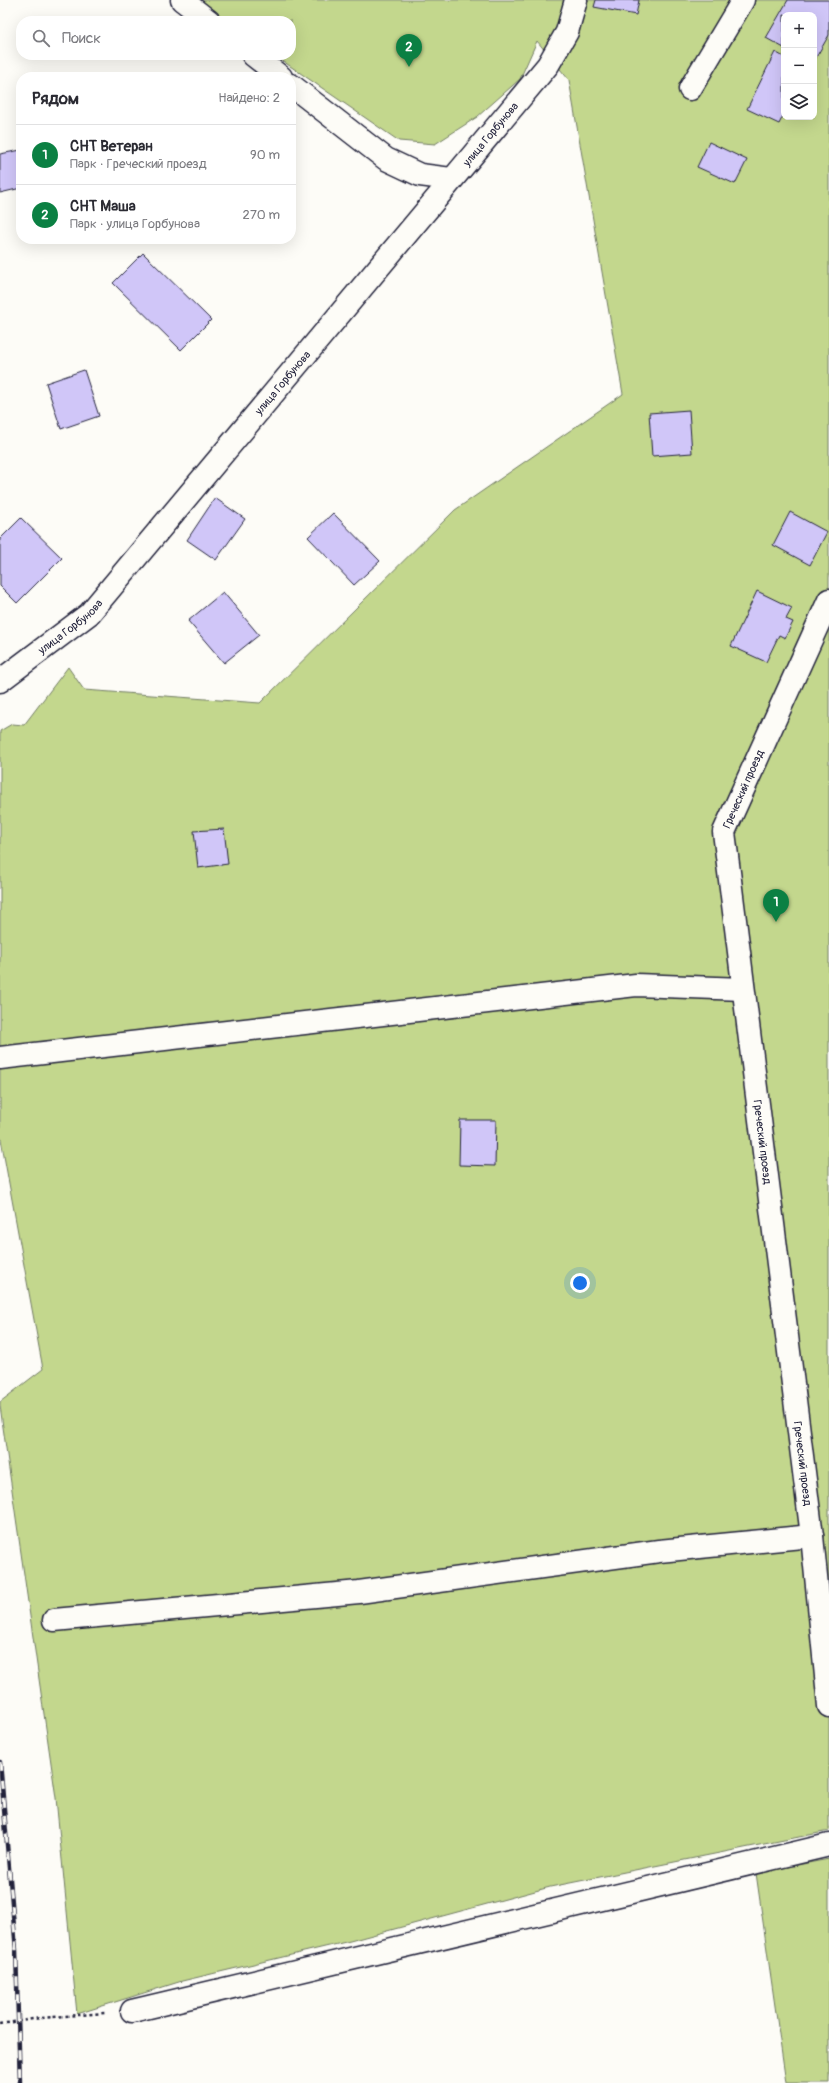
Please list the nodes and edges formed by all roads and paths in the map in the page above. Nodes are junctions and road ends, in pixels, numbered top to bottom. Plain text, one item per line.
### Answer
1 (182, 0) edge
2 (576, 0) edge
3 (743, 0) edge
4 (203, 16) edge
5 (259, 60) edge
6 (275, 72) edge
7 (296, 89) edge
8 (690, 89) dead end
9 (451, 179) junction
10 (829, 600) edge
11 (0, 682) edge
12 (744, 989) junction
13 (0, 1058) edge
14 (812, 1536) junction
15 (54, 1620) dead end
16 (829, 1706) edge
17 (829, 1845) edge
18 (132, 2011) joint
19 (0, 2024) edge

1 - 4 street
2 - 9 street, улица Горбунова
3 - 8 street
5 - 6 street
7 - 9 street
9 - 11 street, улица Горбунова
10 - 12 street, Греческий проезд
12 - 13 street
12 - 14 street, Греческий проезд
14 - 15 street
14 - 16 street, Греческий проезд
17 - 18 street
18 - 19 path

